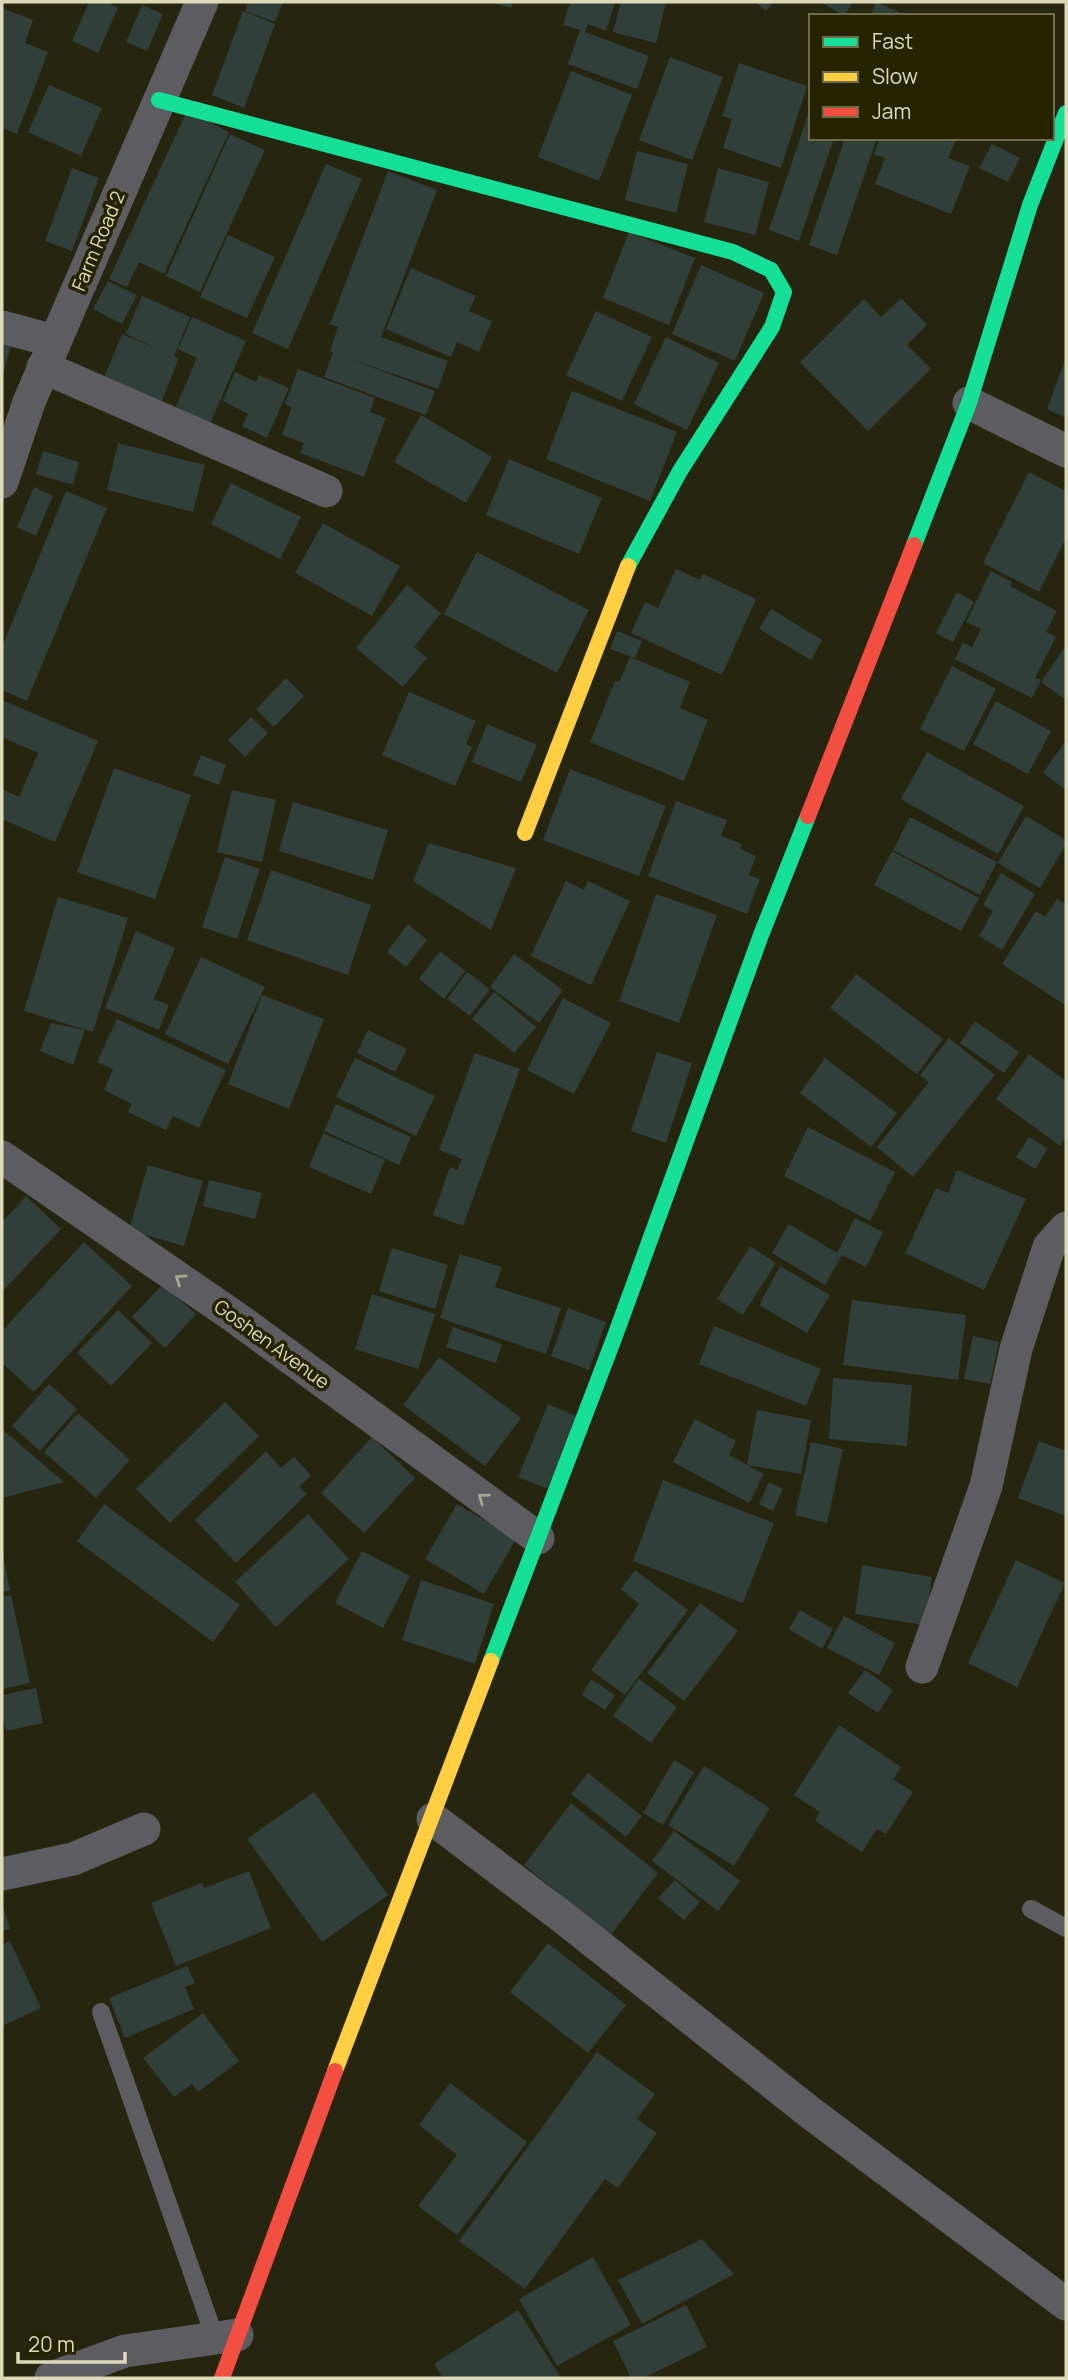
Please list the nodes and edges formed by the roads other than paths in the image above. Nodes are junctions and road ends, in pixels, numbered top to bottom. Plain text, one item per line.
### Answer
1 (202, 2) edge
2 (159, 100) junction
3 (1066, 113) edge
4 (2, 327) edge
5 (49, 354) junction
6 (969, 403) junction
7 (1066, 451) edge
8 (2, 482) edge
9 (326, 491) dead end
10 (524, 833) dead end
11 (2, 1157) edge
12 (1066, 1228) edge
13 (538, 1538) junction
14 (922, 1667) dead end
15 (433, 1819) junction
16 (144, 1829) dead end
17 (2, 1874) edge
18 (1031, 1909) dead end
19 (1066, 1928) edge
20 (102, 2012) dead end
21 (1066, 2304) edge
22 (226, 2337) junction
23 (51, 2378) edge
24 (222, 2378) edge

1 - 2 street, Farm Road 2
2 - 5 street, Farm Road 2
2 - 10 street
3 - 6 street
4 - 5 street
5 - 8 street, Farm Road 2
5 - 9 street
6 - 7 street
6 - 13 street
13 -> 11 street, Goshen Avenue
12 - 14 street
13 - 15 street
15 - 21 street
15 - 22 street
16 - 17 street
18 - 19 lane
20 - 22 lane
22 - 23 street
22 - 24 street

